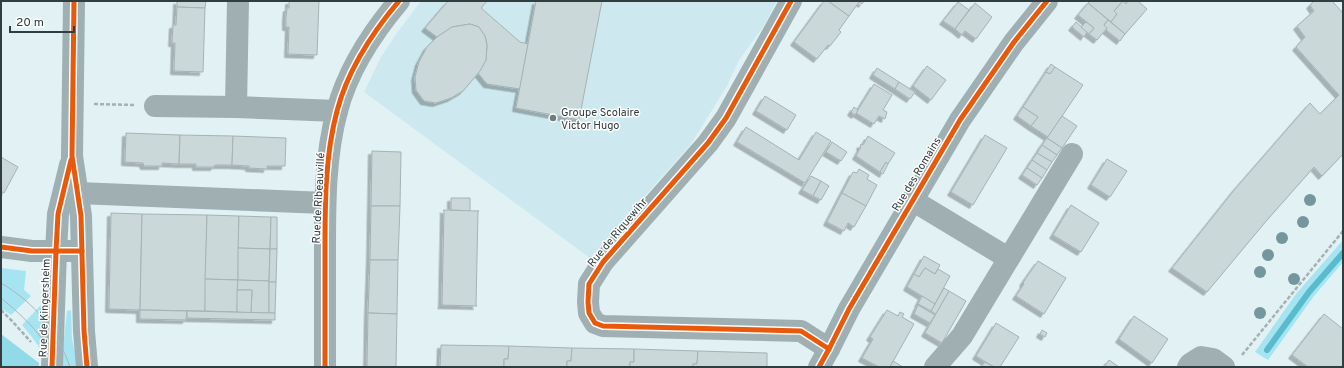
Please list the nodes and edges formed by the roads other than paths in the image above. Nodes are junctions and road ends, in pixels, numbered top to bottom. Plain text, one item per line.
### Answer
1 (74, 1) edge
2 (238, 1) edge
3 (399, 1) edge
4 (791, 1) edge
5 (1047, 1) edge
6 (155, 106) road end
7 (236, 107) junction
8 (337, 111) junction
9 (1072, 154) dead end
10 (72, 156) junction
11 (78, 193) junction
12 (912, 200) junction
13 (325, 203) junction
14 (1, 247) edge
15 (56, 251) junction
16 (82, 251) junction
17 (1008, 258) junction
18 (824, 358) edge
19 (1231, 364) edge
20 (52, 366) edge
21 (87, 367) edge
22 (326, 367) edge
23 (935, 367) edge
24 (1188, 367) edge

1 - 10 main road, Rue de Kingersheim
2 - 7 street
3 - 8 street, Rue de Ribeauvillé
4 - 18 street, Rue de Riquewihr
5 - 12 main road, Rue des Romains
6 - 7 street
7 - 8 street
8 - 13 street, Rue de Ribeauvillé
9 - 17 street
10 - 11 main road, Rue de Kingersheim
10 - 15 main road, Rue de Kingersheim
11 - 13 street
11 - 16 main road, Rue de Kingersheim
12 - 17 street, Rue des Romains
12 - 18 main road, Rue des Romains
13 - 22 street, Rue de Ribeauvillé
14 - 15 street
15 - 16 street
15 - 20 main road, Rue de Kingersheim
16 - 21 main road, Rue de Kingersheim
17 - 23 street
19 - 24 street

